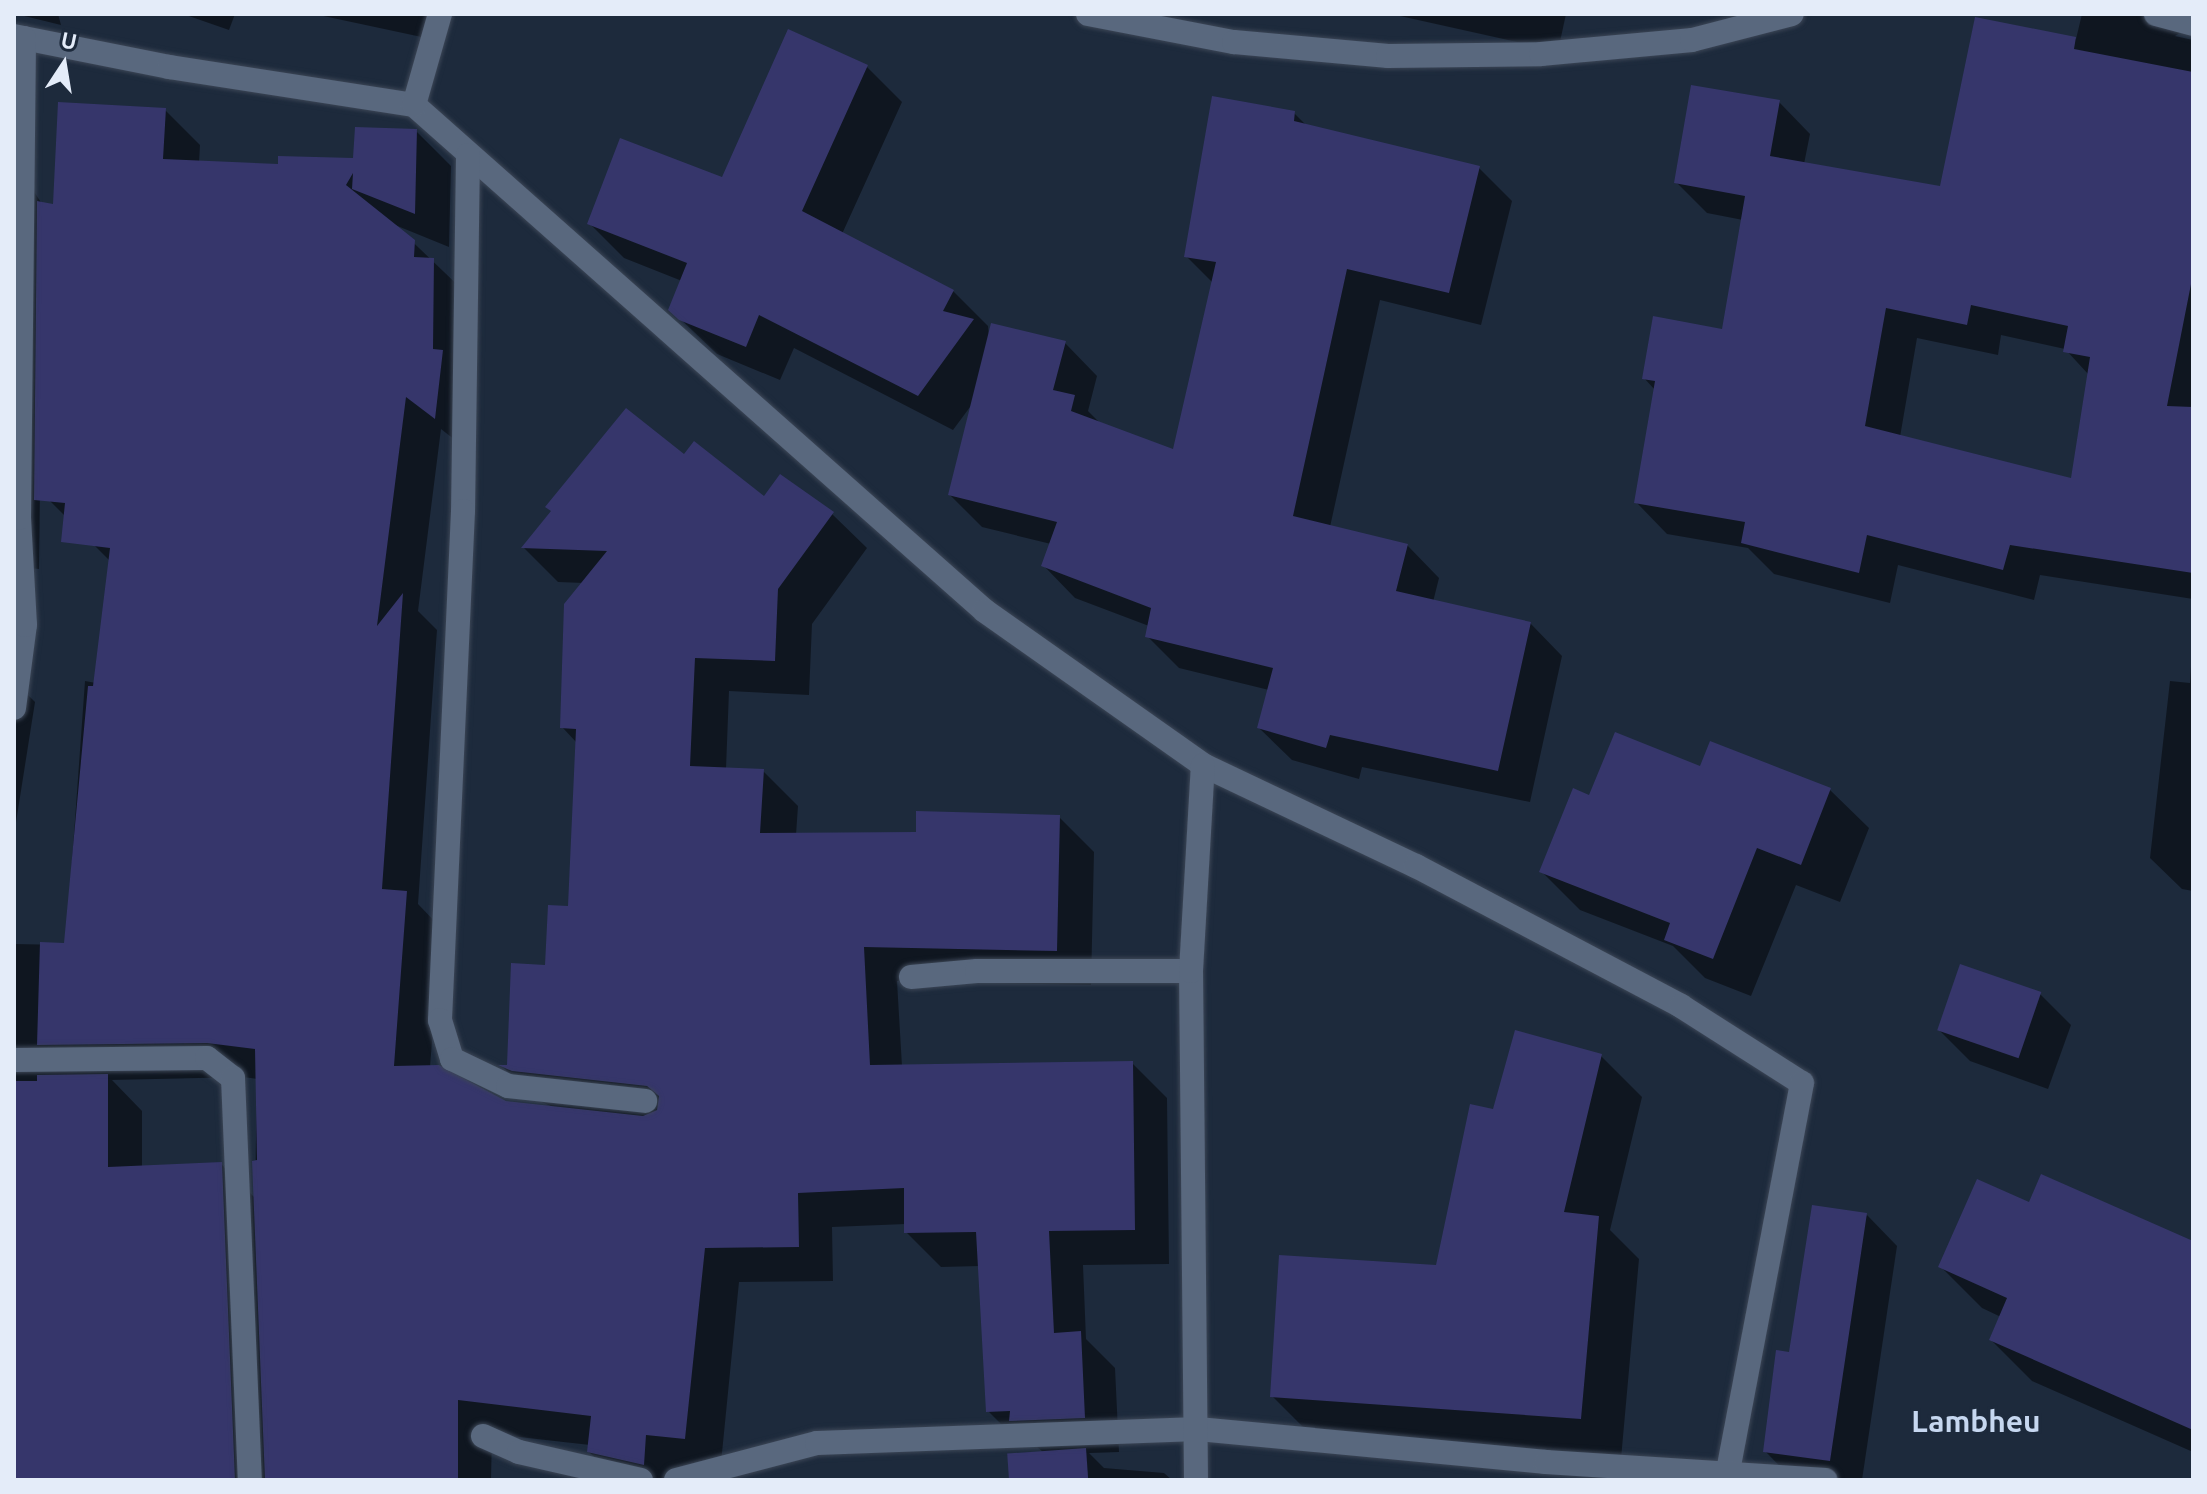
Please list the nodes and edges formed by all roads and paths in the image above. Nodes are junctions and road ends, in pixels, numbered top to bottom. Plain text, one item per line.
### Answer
1 (440, 14) edge
2 (1088, 14) edge
3 (1792, 14) edge
4 (2156, 14) edge
5 (2193, 24) edge
6 (19, 37) edge
7 (414, 105) junction
8 (468, 155) junction
9 (17, 395) edge
10 (17, 518) edge
11 (14, 708) edge
12 (1203, 765) junction
13 (1191, 971) junction
14 (911, 977) dead end
15 (14, 1060) edge
16 (645, 1101) dead end
17 (1198, 1429) junction
18 (483, 1436) dead end
19 (1728, 1471) junction
20 (250, 1480) edge
21 (641, 1480) edge
22 (676, 1480) edge
23 (1196, 1480) edge
24 (1825, 1480) edge

1 - 7 street
2 - 3 street
4 - 5 street
6 - 7 street
6 - 9 street
7 - 8 street
8 - 12 street
8 - 16 street
9 - 10 street
10 - 11 street
12 - 13 street
12 - 19 street
13 - 14 street
13 - 17 street
15 - 20 street
17 - 19 street
17 - 22 street
17 - 23 street
18 - 21 street
19 - 24 street

